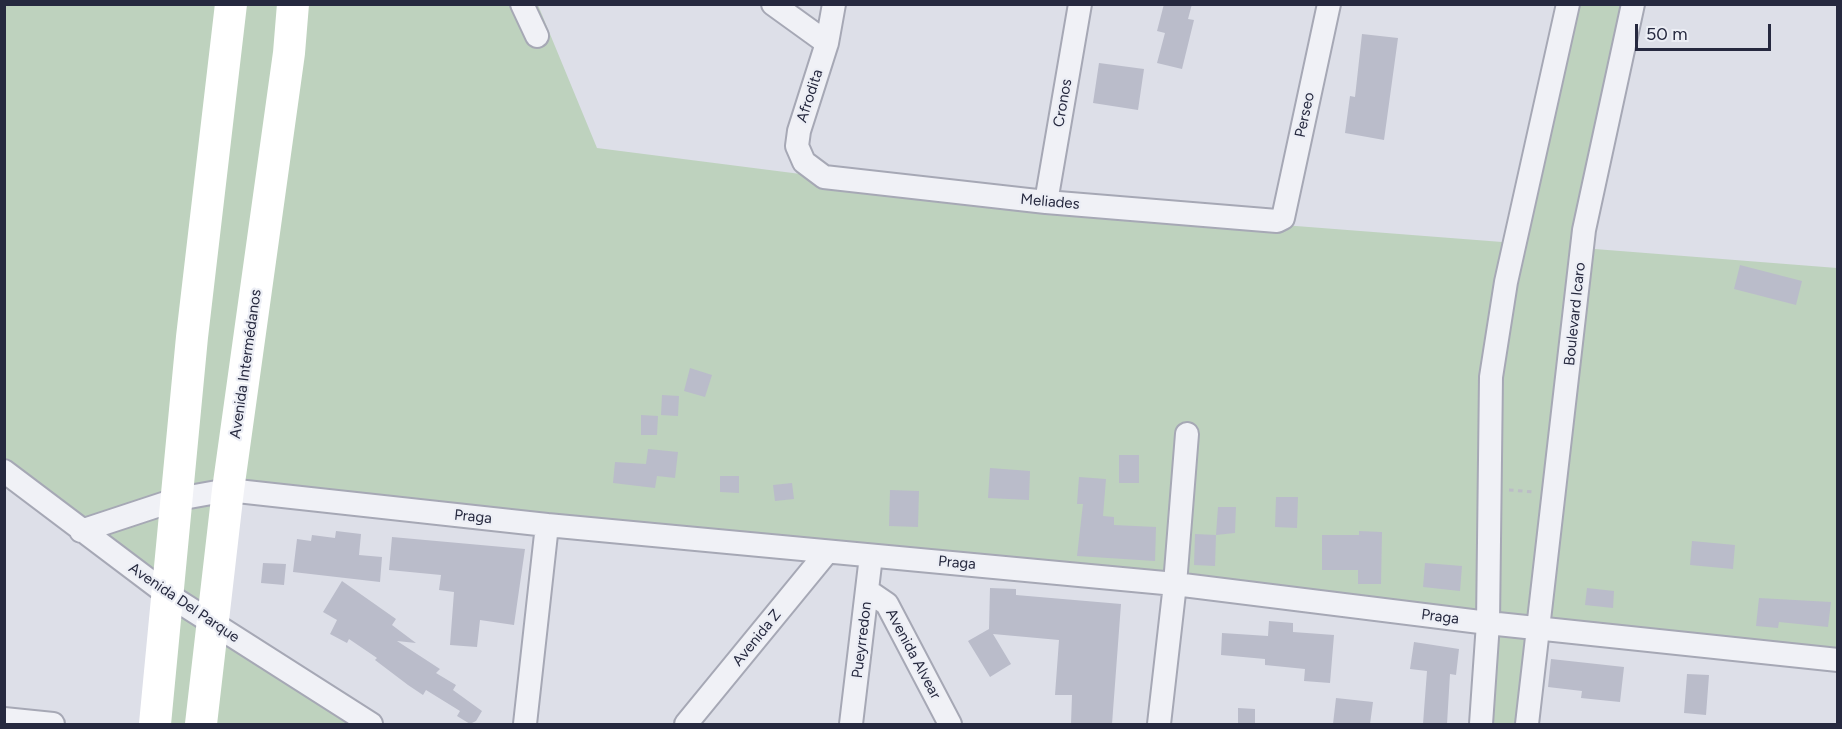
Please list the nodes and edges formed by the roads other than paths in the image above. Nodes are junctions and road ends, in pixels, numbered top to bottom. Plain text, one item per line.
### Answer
1 (231, 4) edge
2 (293, 4) edge
3 (522, 4) edge
4 (773, 4) edge
5 (834, 4) edge
6 (1080, 4) edge
7 (1329, 4) edge
8 (1568, 4) edge
9 (1634, 4) edge
10 (537, 36) dead end
11 (827, 44) junction
12 (824, 177) joint
13 (1046, 202) junction
14 (1277, 221) joint
15 (1187, 434) dead end
16 (4, 471) edge
17 (228, 490) junction
18 (178, 499) junction
19 (547, 525) junction
20 (81, 531) junction
21 (827, 552) junction
22 (871, 556) junction
23 (1175, 584) junction
24 (868, 591) junction
25 (167, 594) junction
26 (213, 622) junction
27 (1488, 623) junction
28 (1539, 627) junction
29 (1838, 660) edge
30 (4, 719) edge
31 (52, 724) edge
32 (155, 724) edge
33 (201, 724) edge
34 (371, 724) edge
35 (525, 724) edge
36 (686, 724) edge
37 (851, 724) edge
38 (950, 724) edge
39 (1159, 724) edge
40 (1480, 724) edge
41 (1527, 724) edge

1 - 18 main road
2 - 17 main road, Avenida Intermédanos
3 - 10 street
4 - 11 street
5 - 11 street, Afrodita
6 - 13 street, Cronos
7 - 14 street, Perseo
8 - 27 street
9 - 28 street, Boulevard Icaro
11 - 12 street, Afrodita
12 - 13 street, Meliades
13 - 14 street, Meliades
15 - 23 street
16 - 20 street, Avenida Del Parque
17 - 18 street, Praga
17 - 19 street, Praga
17 - 26 main road, Avenida Intermédanos
18 - 20 street, Praga
18 - 25 main road
19 - 21 street, Praga
19 - 35 street
20 - 25 street, Avenida Del Parque
21 - 22 street, Praga
21 - 36 street, Avenida Z
22 - 23 street, Praga
22 - 24 street, Pueyrredon
23 - 27 street, Praga
23 - 39 street
24 - 37 street, Pueyrredon
24 - 38 street, Avenida Alvear
25 - 26 street, Avenida Del Parque
25 - 32 main road
26 - 33 main road, Avenida Intermédanos
26 - 34 street, Avenida Del Parque
27 - 28 street, Praga
27 - 40 street
28 - 29 street, Praga
28 - 41 street, Boulevard Icaro
30 - 31 street

